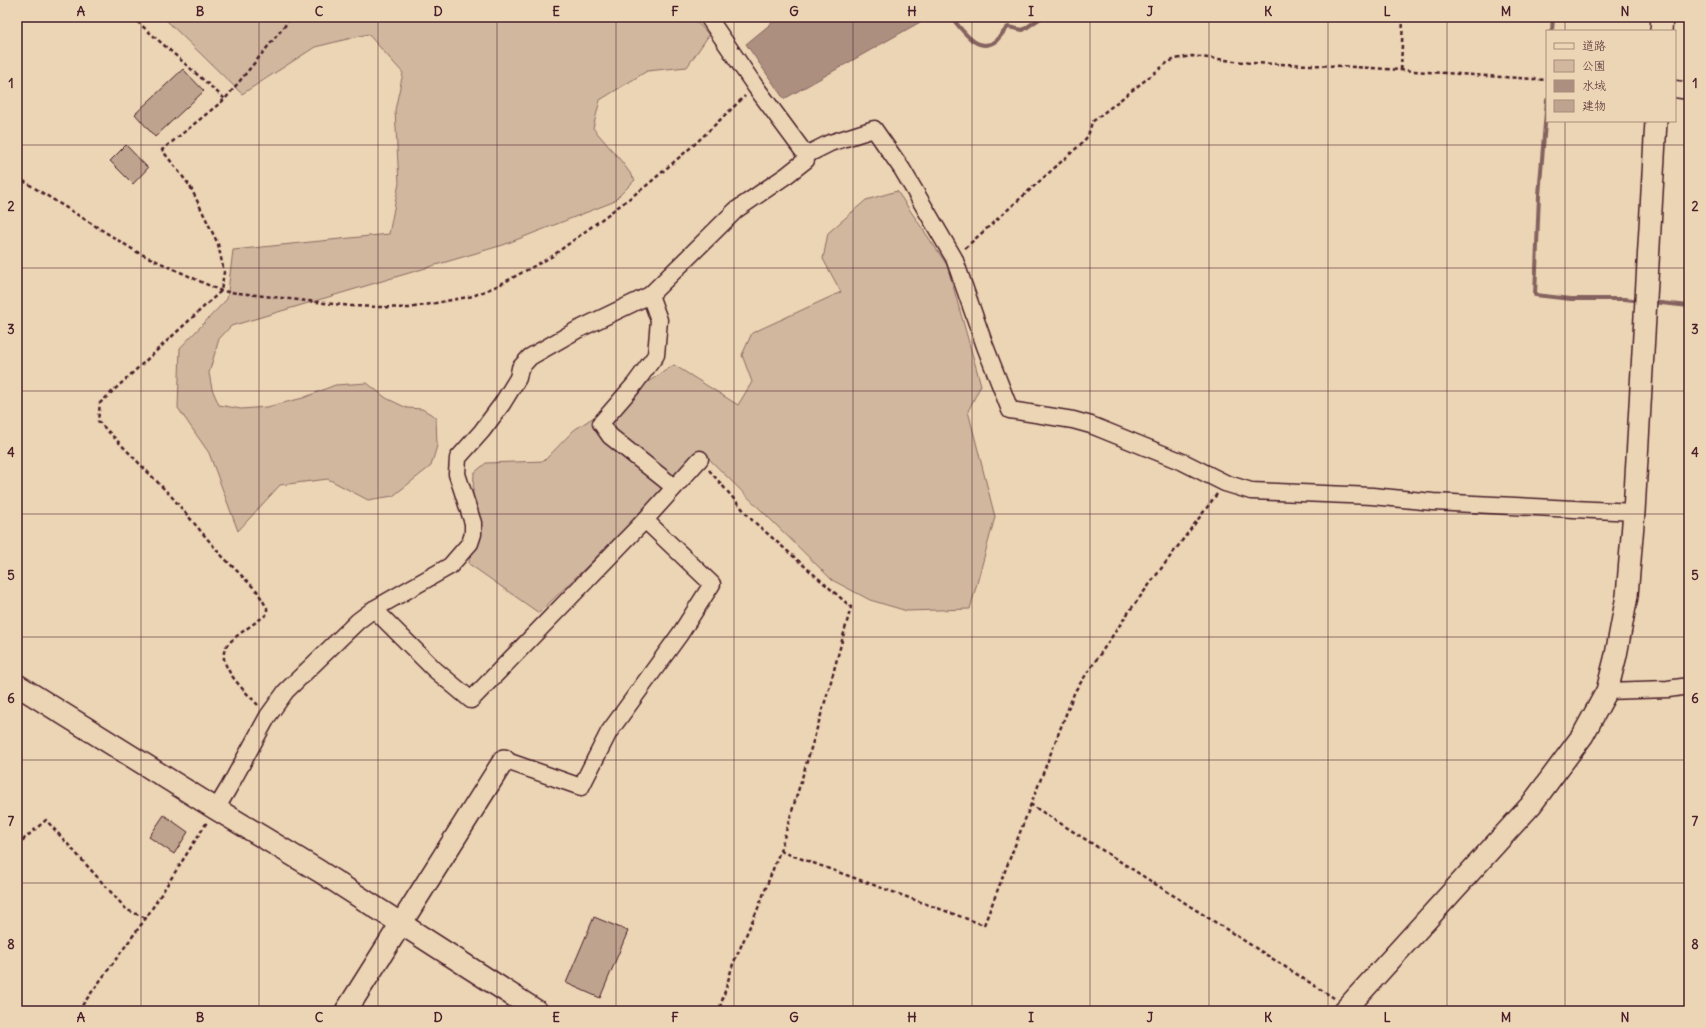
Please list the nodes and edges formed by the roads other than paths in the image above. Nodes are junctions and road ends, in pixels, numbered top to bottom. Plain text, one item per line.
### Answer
1 (708, 17) edge
2 (1662, 17) edge
3 (1662, 30) edge
4 (1676, 89) edge
5 (1689, 91) edge
6 (1656, 122) edge
7 (806, 155) junction
8 (650, 295) junction
9 (700, 459) road end
10 (674, 487) junction
11 (1634, 512) junction
12 (645, 520) junction
13 (374, 609) junction
14 (17, 684) edge
15 (1689, 686) edge
16 (1607, 691) junction
17 (504, 760) joint
18 (216, 809) junction
19 (402, 924) junction
20 (1346, 1009) edge
21 (346, 1011) edge
22 (537, 1011) edge

1 - 7 street
2 - 3 street
4 - 5 street
6 - 11 street
7 - 8 street
7 - 11 street
8 - 10 street
8 - 13 street
9 - 10 street
10 - 12 street
11 - 16 street
12 - 13 street
12 - 17 street
13 - 18 street
14 - 18 street
15 - 16 street
16 - 20 street
17 - 19 street
18 - 19 street
19 - 21 street
19 - 22 street

